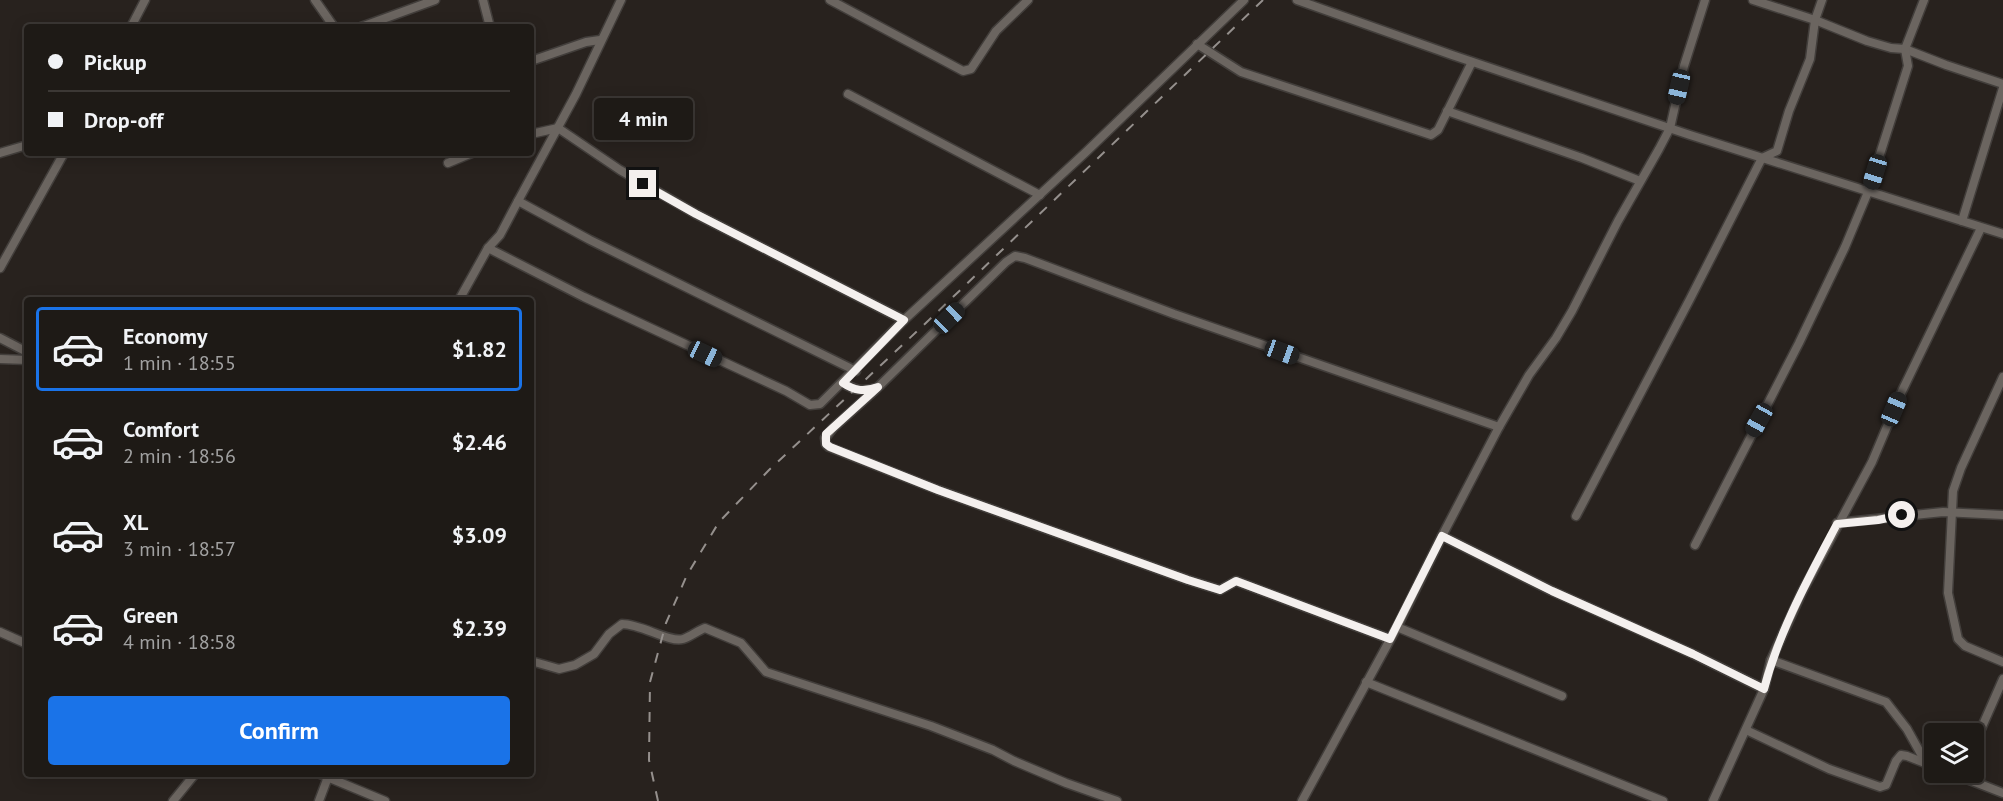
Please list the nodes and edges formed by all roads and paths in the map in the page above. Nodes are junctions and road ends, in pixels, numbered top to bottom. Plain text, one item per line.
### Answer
1 (145, 0) edge
2 (315, 0) edge
3 (435, 0) edge
4 (483, 0) edge
5 (621, 0) edge
6 (830, 0) edge
7 (1028, 0) edge
8 (1244, 0) edge
9 (1297, 0) edge
10 (1705, 0) edge
11 (1753, 0) edge
12 (1822, 0) edge
13 (1924, 0) edge
14 (1815, 20) junction
15 (133, 24) edge
16 (332, 24) edge
17 (369, 24) edge
18 (489, 24) edge
19 (600, 40) junction
20 (1197, 44) junction
21 (1905, 49) junction
22 (534, 60) edge
23 (1472, 62) junction
24 (2003, 86) edge
25 (848, 94) dead end
26 (1447, 111) junction
27 (558, 128) junction
28 (1670, 128) junction
29 (534, 133) edge
30 (24, 146) edge
31 (0, 153) edge
32 (62, 156) edge
33 (465, 156) edge
34 (1762, 158) junction
35 (448, 163) dead end
36 (1640, 181) junction
37 (1868, 192) junction
38 (1040, 195) junction
39 (518, 201) junction
40 (1962, 221) junction
41 (1981, 228) junction
42 (2003, 234) edge
43 (488, 248) junction
44 (1, 265) edge
45 (461, 297) edge
46 (904, 320) junction
47 (0, 338) edge
48 (24, 350) edge
49 (0, 359) edge
50 (24, 360) edge
51 (855, 371) junction
52 (2003, 377) edge
53 (843, 383) junction
54 (878, 387) junction
55 (1499, 427) junction
56 (1952, 513) junction
57 (2003, 515) edge
58 (1576, 516) dead end
59 (1837, 524) junction
60 (1442, 536) junction
61 (1695, 545) dead end
62 (1397, 627) junction
63 (0, 632) edge
64 (1390, 639) junction
65 (24, 643) edge
66 (1771, 660) junction
67 (534, 662) edge
68 (2003, 662) edge
69 (2003, 679) edge
70 (1366, 682) junction
71 (1764, 689) junction
72 (1562, 696) dead end
73 (1984, 723) edge
74 (1746, 730) junction
75 (1924, 760) edge
76 (1924, 762) edge
77 (193, 777) edge
78 (324, 777) edge
79 (326, 777) edge
80 (1981, 783) edge
81 (2003, 793) edge
82 (173, 801) edge
83 (319, 801) edge
84 (385, 801) edge
85 (1117, 801) edge
86 (1302, 801) edge
87 (1663, 801) edge
88 (1713, 801) edge

1 - 15 street
2 - 16 street
3 - 17 street
4 - 18 street
5 - 19 street
6 - 7 street
8 - 20 street
9 - 23 street
10 - 28 street
11 - 14 street
12 - 14 street
13 - 21 street
14 - 21 street
14 - 34 street
19 - 22 street
19 - 27 street
20 - 26 street
20 - 38 street
21 - 24 street
21 - 37 street
23 - 26 street
23 - 28 street
24 - 40 street
25 - 38 street
26 - 36 street
27 - 29 street
27 - 39 street
27 - 46 street
28 - 34 street
28 - 36 street
30 - 31 street
32 - 44 street
33 - 35 street
34 - 37 street
34 - 58 street
36 - 55 street
37 - 40 street
37 - 61 street
38 - 46 street
39 - 43 street
39 - 51 street
40 - 41 street
41 - 42 street
41 - 59 street
43 - 45 street
43 - 53 street
46 - 51 street
47 - 48 street
49 - 50 street
51 - 53 street
52 - 56 street
53 - 54 street
54 - 55 street
54 - 64 street
55 - 60 street
56 - 57 street
56 - 59 street
56 - 68 street
59 - 66 street
60 - 62 street
60 - 71 street
62 - 64 street
62 - 72 street
63 - 65 street
64 - 70 street
66 - 71 street
66 - 75 street
67 - 85 street
69 - 73 street
70 - 86 street
70 - 87 street
71 - 74 street
74 - 76 street
74 - 88 street
77 - 82 street
78 - 83 street
79 - 84 street
80 - 81 street

